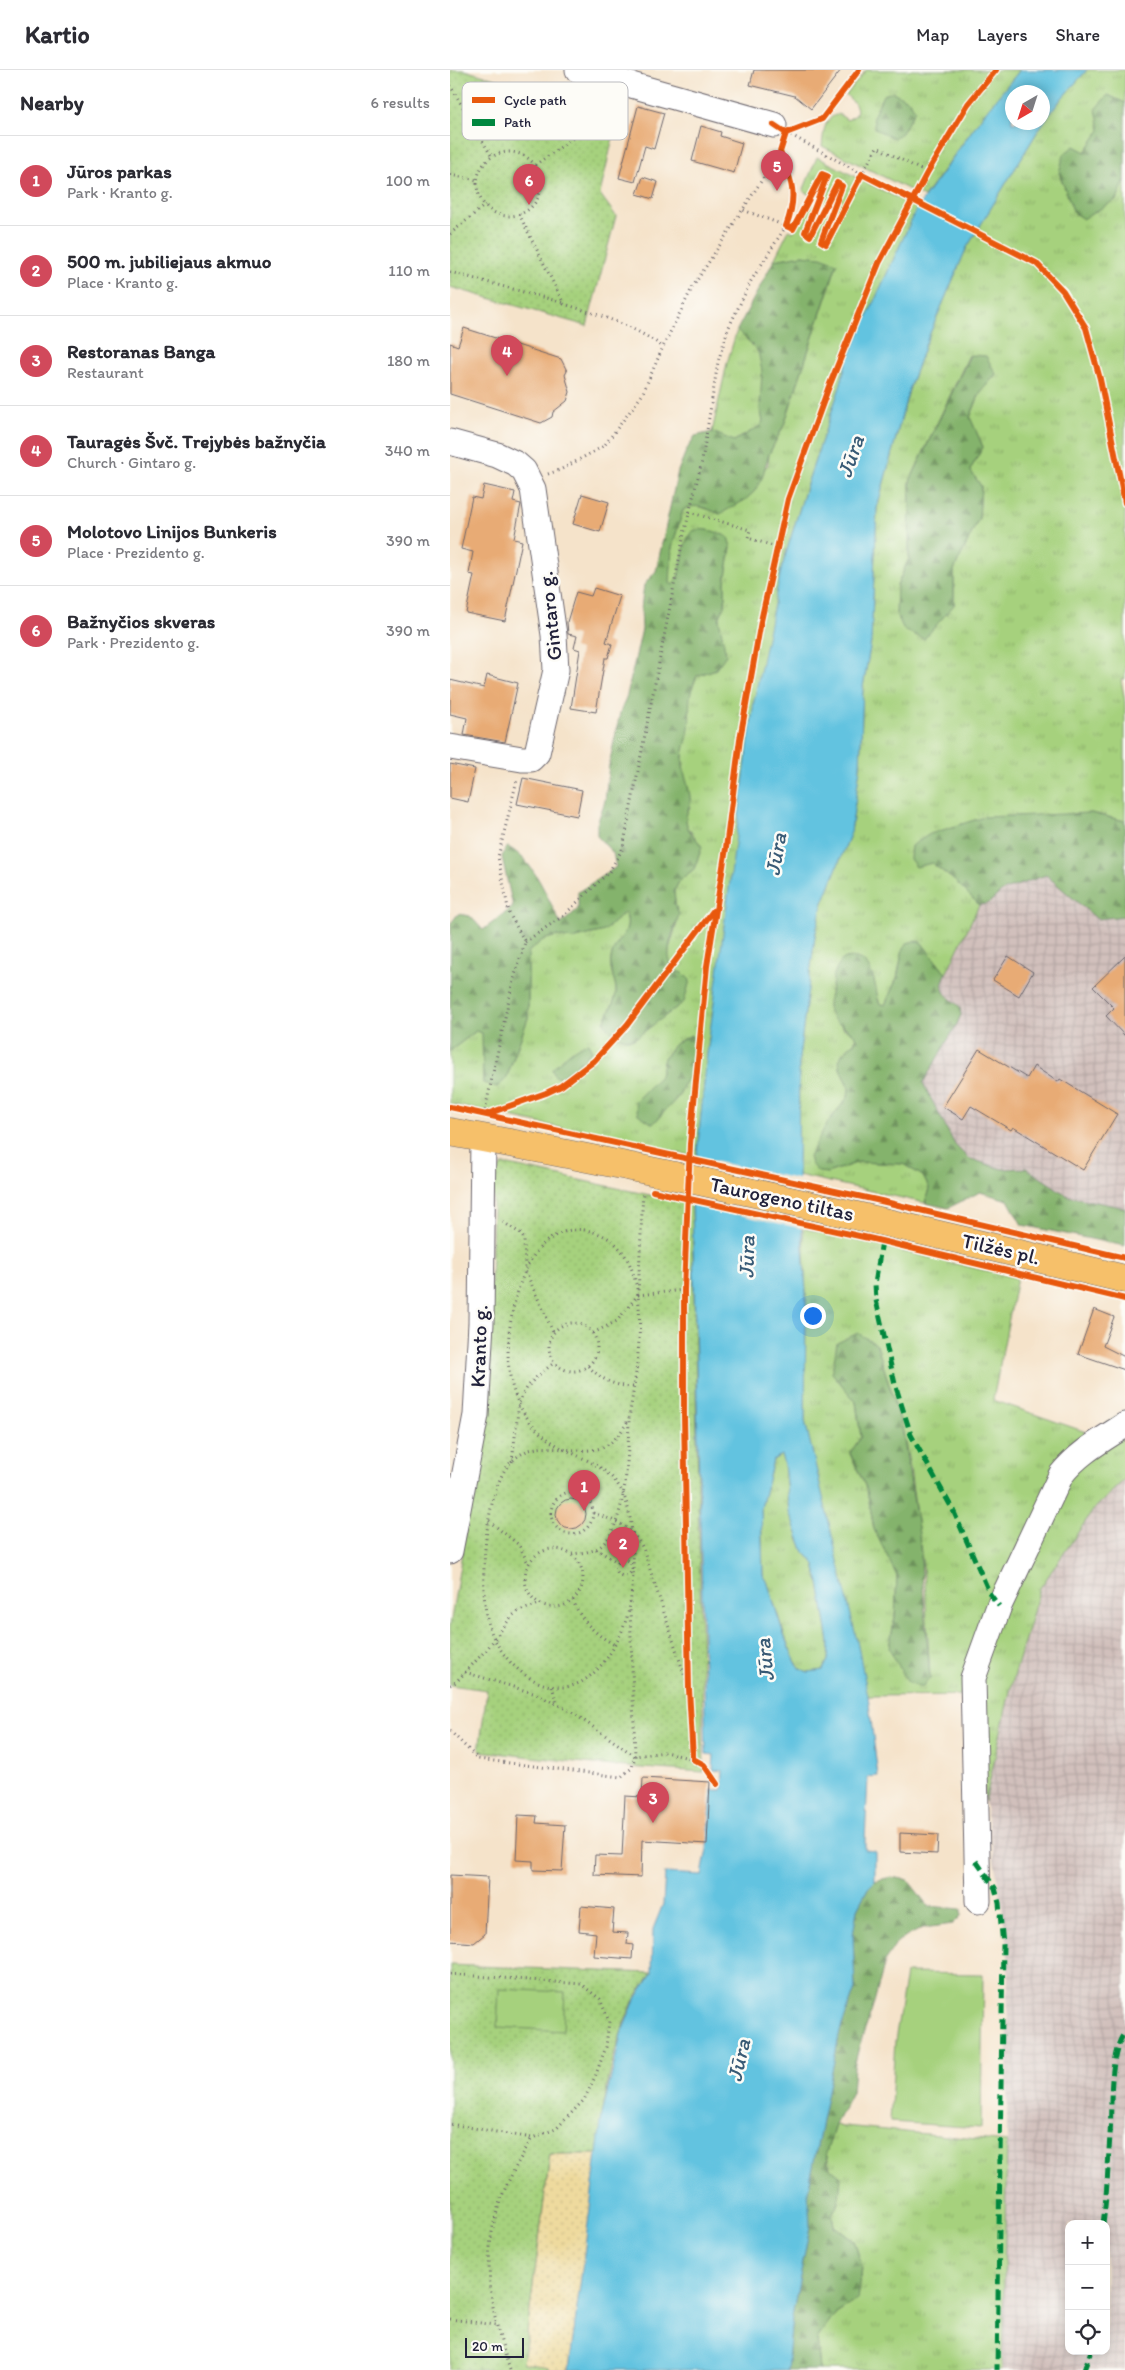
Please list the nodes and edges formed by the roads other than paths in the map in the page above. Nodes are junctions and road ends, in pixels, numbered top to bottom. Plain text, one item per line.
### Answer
1 (578, 70) edge
2 (619, 82) edge
3 (628, 85) edge
4 (780, 129) road end
5 (450, 442) edge
6 (450, 748) edge
7 (483, 1126) junction
8 (450, 1132) edge
9 (877, 1220) joint
10 (1125, 1279) edge
11 (1125, 1425) edge
12 (450, 1551) edge
13 (978, 1901) dead end

1 - 2 street
3 - 4 street
5 - 6 street, Gintaro g.
7 - 8 highway, Taurogeno tiltas
7 - 9 highway, Taurogeno tiltas
7 - 12 street, Kranto g.
9 - 10 highway, Tilžės pl.
11 - 13 street

